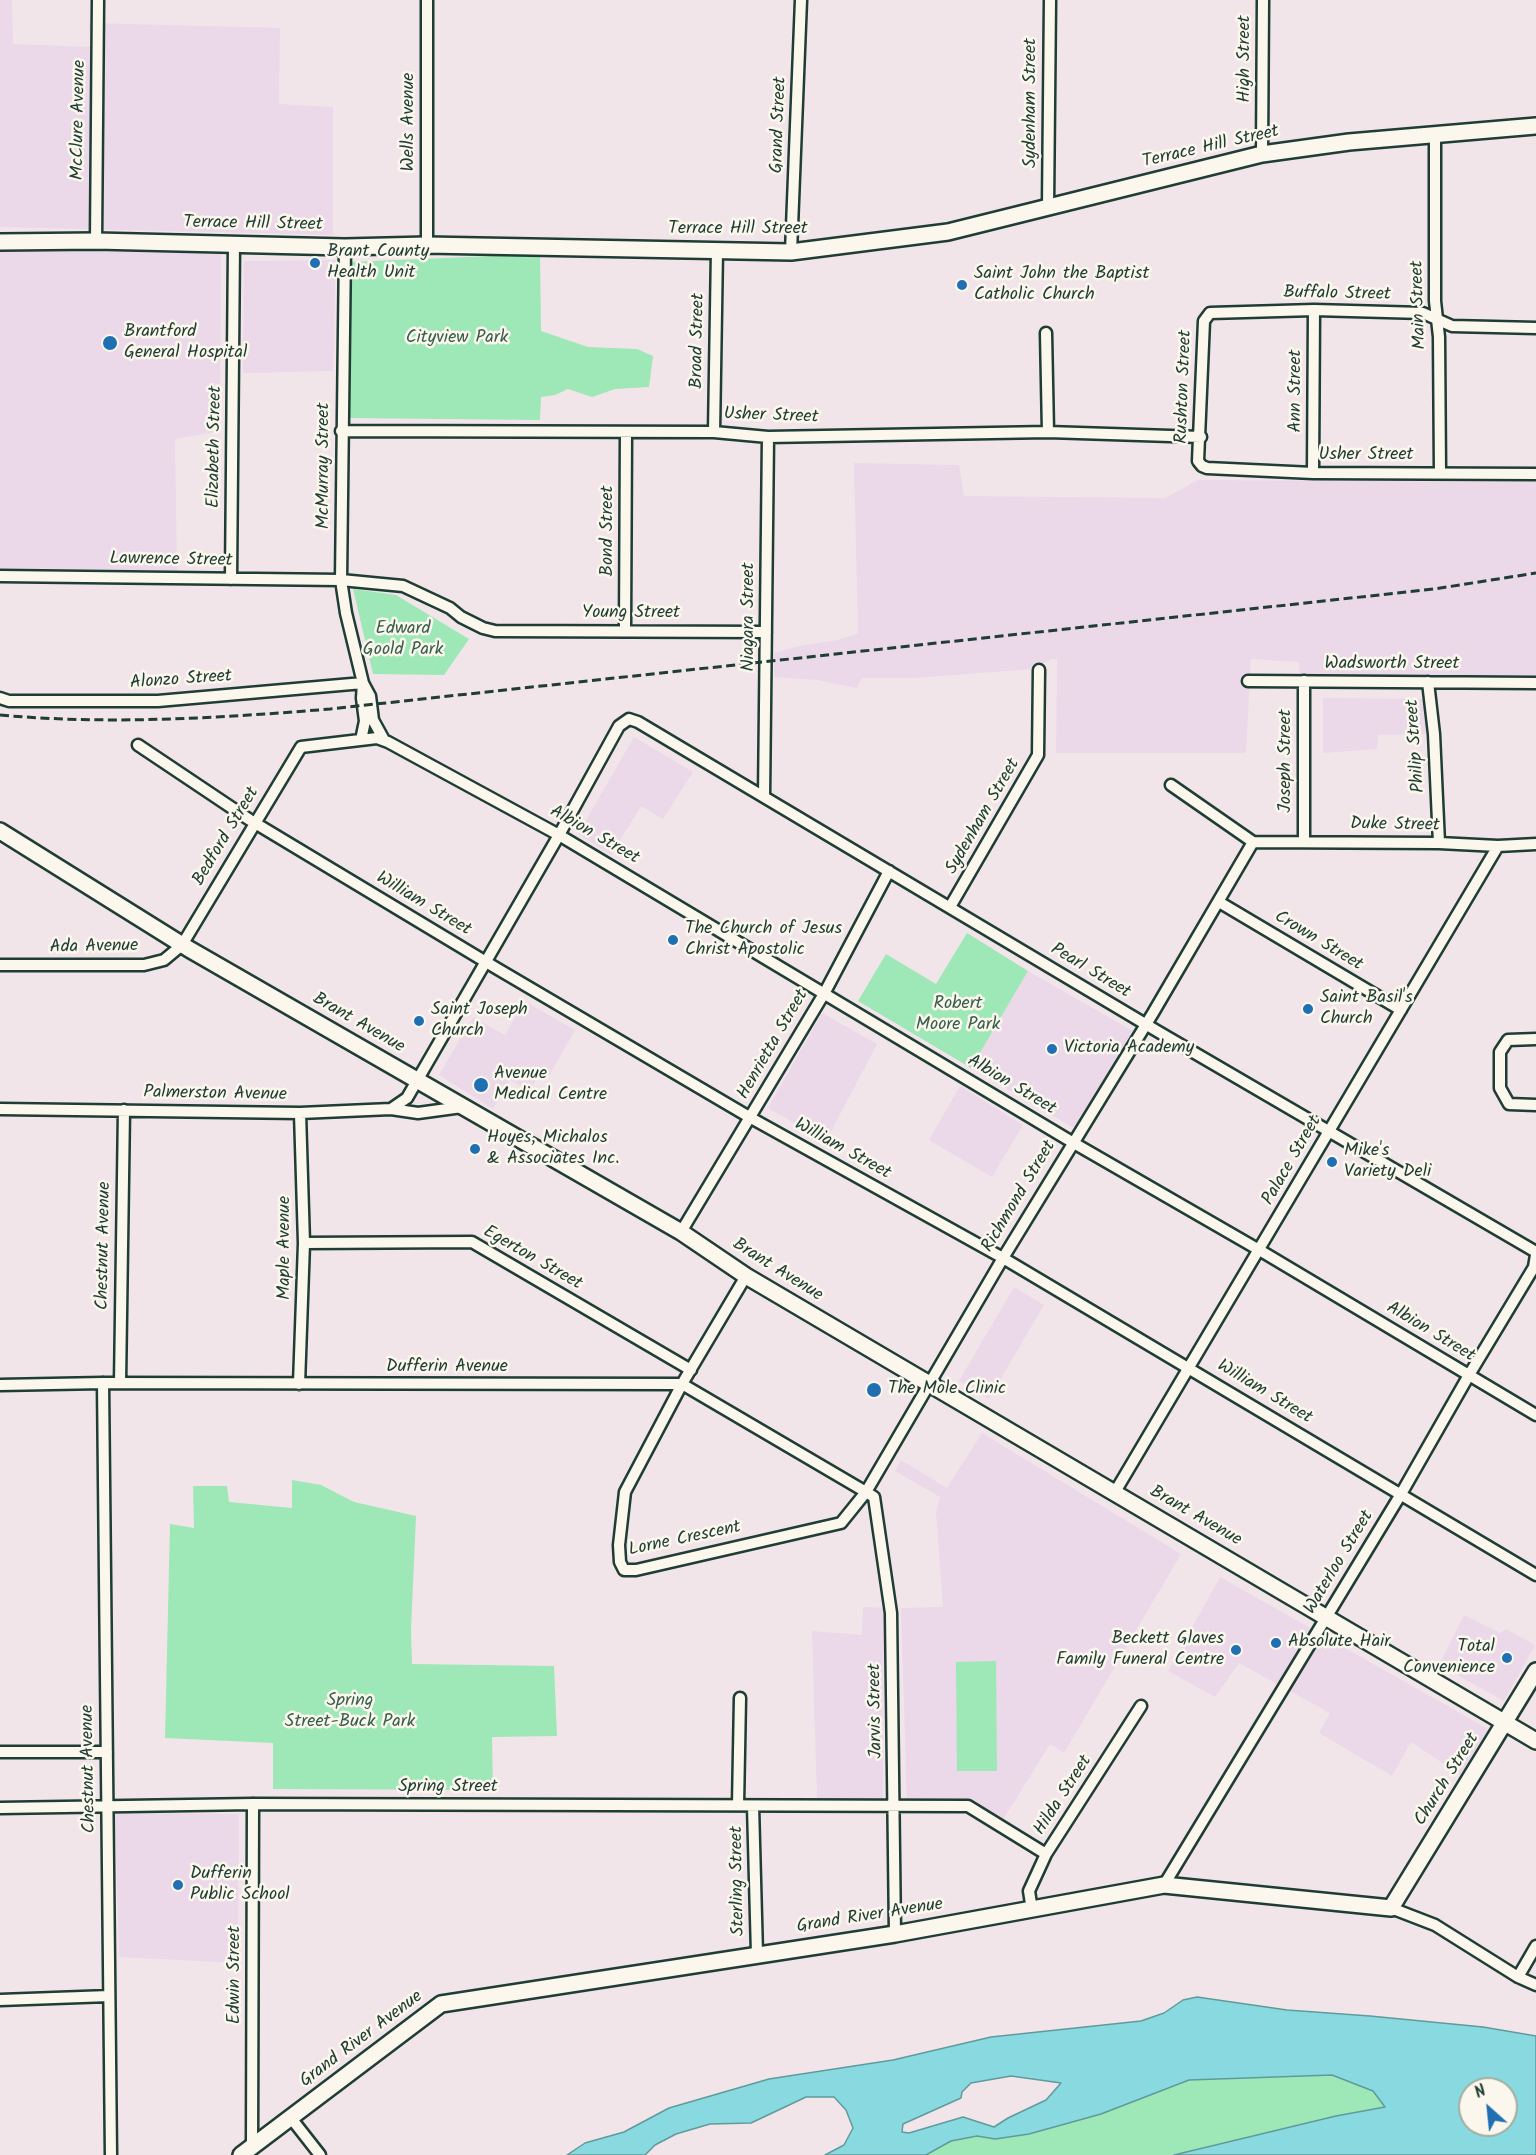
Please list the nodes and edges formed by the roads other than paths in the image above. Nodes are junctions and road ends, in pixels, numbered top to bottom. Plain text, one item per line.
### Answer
1 (98, 0) edge
2 (427, 0) edge
3 (801, 0) edge
4 (1050, 0) edge
5 (1263, 0) edge
6 (1536, 126) edge
7 (1435, 136) junction
8 (1262, 154) junction
9 (1048, 207) junction
10 (96, 241) junction
11 (0, 242) edge
12 (234, 244) junction
13 (427, 245) junction
14 (345, 247) junction
15 (717, 250) junction
16 (792, 252) junction
17 (1314, 310) junction
18 (1207, 315) joint
19 (1438, 320) junction
20 (1536, 328) edge
21 (1046, 333) dead end
22 (341, 431) junction
23 (626, 432) junction
24 (714, 432) junction
25 (1048, 432) junction
26 (768, 437) junction
27 (1201, 437) junction
28 (1198, 461) joint
29 (1313, 472) junction
30 (1440, 473) junction
31 (1536, 474) edge
32 (0, 576) edge
33 (231, 579) junction
34 (341, 580) junction
35 (625, 630) junction
36 (766, 632) junction
37 (1039, 670) dead end
38 (1248, 681) dead end
39 (1304, 681) junction
40 (1428, 682) junction
41 (363, 683) junction
42 (1536, 683) edge
43 (0, 698) edge
44 (362, 740) junction
45 (384, 740) junction
46 (138, 745) dead end
47 (301, 747) joint
48 (1171, 785) dead end
49 (764, 797) junction
50 (252, 821) junction
51 (0, 831) edge
52 (559, 835) junction
53 (1304, 841) junction
54 (1253, 842) junction
55 (1439, 843) junction
56 (1536, 844) edge
57 (1498, 846) junction
58 (889, 871) junction
59 (1219, 902) junction
60 (950, 907) junction
61 (182, 945) junction
62 (486, 962) junction
63 (0, 965) edge
64 (825, 992) junction
65 (1401, 1010) junction
66 (1146, 1024) junction
67 (1536, 1039) edge
68 (417, 1081) junction
69 (1536, 1105) edge
70 (462, 1107) junction
71 (0, 1109) edge
72 (391, 1109) junction
73 (124, 1110) junction
74 (300, 1113) junction
75 (751, 1118) junction
76 (1329, 1131) junction
77 (1072, 1142) junction
78 (681, 1232) junction
79 (304, 1243) junction
80 (1260, 1251) junction
81 (1536, 1253) edge
82 (1003, 1258) junction
83 (747, 1276) junction
84 (1190, 1368) junction
85 (691, 1370) junction
86 (1469, 1375) junction
87 (103, 1383) junction
88 (120, 1383) junction
89 (299, 1384) junction
90 (682, 1384) junction
91 (0, 1385) edge
92 (929, 1385) junction
93 (1536, 1416) edge
94 (866, 1492) junction
95 (1115, 1492) junction
96 (1401, 1494) junction
97 (1536, 1575) edge
98 (1327, 1617) junction
99 (1536, 1671) edge
100 (740, 1698) dead end
101 (1141, 1706) dead end
102 (1506, 1723) junction
103 (1536, 1741) edge
104 (0, 1752) edge
105 (106, 1752) junction
106 (253, 1804) junction
107 (738, 1805) junction
108 (107, 1806) junction
109 (753, 1806) junction
110 (895, 1806) junction
111 (0, 1808) edge
112 (1046, 1854) junction
113 (1164, 1885) junction
114 (1391, 1908) junction
115 (1032, 1910) junction
116 (895, 1934) junction
117 (1536, 1946) edge
118 (757, 1954) junction
119 (1518, 1977) junction
120 (1536, 1985) edge
121 (109, 1996) junction
122 (0, 2000) edge
123 (291, 2118) junction
124 (246, 2151) edge
125 (111, 2155) edge
126 (320, 2155) edge

1 - 10 street, McClure Avenue
2 - 13 street, Wells Avenue
3 - 16 street, Grand Street
4 - 9 street, Sydenham Street
5 - 8 street, High Street
6 - 7 street, Terrace Hill Street
7 - 8 street, Terrace Hill Street
7 - 19 street, Main Street
8 - 9 street, Terrace Hill Street
9 - 16 street, Terrace Hill Street
10 - 11 street, Terrace Hill Street
10 - 12 street, Terrace Hill Street
12 - 14 street, Terrace Hill Street
12 - 33 street, Elizabeth Street
13 - 14 street, Terrace Hill Street
13 - 15 street, Terrace Hill Street
14 - 22 street, McMurray Street
15 - 16 street, Terrace Hill Street
15 - 24 street, Broad Street
17 - 18 street, Buffalo Street
17 - 19 street, Buffalo Street
17 - 29 street, Ann Street
18 - 27 street, Rushton Street
19 - 20 street, Buffalo Street
19 - 30 street, Main Street
21 - 25 street
22 - 23 street, Usher Street
22 - 34 street, McMurray Street
23 - 24 street, Usher Street
23 - 35 street, Bond Street
24 - 26 street, Usher Street
25 - 26 street, Usher Street
25 - 27 street, Usher Street
26 - 36 street, Niagara Street
27 - 28 street, Rushton Street
28 - 29 street, Usher Street
29 - 30 street, Usher Street
30 - 31 street, Usher Street
32 - 33 street, Lawrence Street
33 - 34 street, Lawrence Street
34 - 35 street, Young Street
34 - 41 street, McMurray Street
35 - 36 street, Young Street
36 - 49 street, Niagara Street
37 - 60 street, Sydenham Street
38 - 39 street, Wadsworth Street
39 - 40 street, Wadsworth Street
39 - 53 street, Joseph Street
40 - 42 street, Wadsworth Street
40 - 55 street, Philip Street
41 - 43 street, Alonzo Street
41 - 44 street, McMurray Street
41 - 45 street, McMurray Street
44 - 45 street, Albion Street
44 - 47 street, Albion Street
45 - 52 street, Albion Street
46 - 50 street, William Street
47 - 50 street, Bedford Street
48 - 54 street
49 - 52 street, Pearl Street
49 - 58 street, Pearl Street
50 - 61 street, Bedford Street
50 - 62 street, William Street
51 - 61 street, Brant Avenue
52 - 62 street
52 - 64 street, Albion Street
53 - 54 street, Duke Street
53 - 55 street, Duke Street
54 - 59 street, Richmond Street
55 - 57 street, Duke Street
56 - 57 street, Duke Street
57 - 65 street, Palace Street
58 - 60 street, Pearl Street
58 - 64 street, Henrietta Street
59 - 65 street, Crown Street
59 - 66 street, Richmond Street
60 - 66 street, Pearl Street
61 - 63 street, Ada Avenue
61 - 68 street, Brant Avenue
62 - 68 street
62 - 75 street, William Street
64 - 75 street, Henrietta Street
64 - 77 street, Albion Street
65 - 76 street, Palace Street
66 - 76 street, Pearl Street
66 - 77 street, Richmond Street
67 - 69 street
68 - 70 street, Brant Avenue
68 - 72 street
70 - 72 street, Palmerston Avenue
70 - 78 street, Brant Avenue
71 - 73 street, Palmerston Avenue
72 - 74 street, Palmerston Avenue
73 - 74 street, Palmerston Avenue
73 - 88 street, Chestnut Avenue
74 - 79 street, Maple Avenue
75 - 78 street, Henrietta Street
75 - 82 street, William Street
76 - 80 street, Palace Street
76 - 81 street, Pearl Street
77 - 80 street, Albion Street
77 - 82 street, Richmond Street
78 - 83 street, Brant Avenue
79 - 85 street, Egerton Street
79 - 89 street, Maple Avenue
80 - 84 street, Palace Street
80 - 86 street, Albion Street
81 - 86 street, Waterloo Street
82 - 84 street, William Street
82 - 92 street, Richmond Street
83 - 85 street, Lorne Crescent
83 - 92 street, Brant Avenue
84 - 95 street, Palace Street
84 - 96 street, William Street
85 - 90 street, Lorne Crescent
86 - 93 street, Albion Street
86 - 96 street, Waterloo Street
87 - 88 street, Dufferin Avenue
87 - 91 street, Dufferin Avenue
87 - 105 street, Chestnut Avenue
88 - 89 street, Dufferin Avenue
89 - 90 street, Dufferin Avenue
90 - 94 street
90 - 94 street, Lorne Crescent
92 - 94 street, Lorne Crescent
92 - 95 street, Brant Avenue
94 - 110 street, Jarvis Street
95 - 98 street, Brant Avenue
96 - 97 street, William Street
96 - 98 street, Waterloo Street
98 - 102 street, Brant Avenue
98 - 113 street, Waterloo Street
99 - 102 street, Church Street
100 - 107 street
101 - 112 street, Hilda Street
102 - 103 street, Brant Avenue
102 - 114 street, Church Street
104 - 105 street
105 - 108 street, Chestnut Avenue
106 - 107 street, Spring Street
106 - 108 street, Spring Street
106 - 124 street, Edwin Street
107 - 109 street, Spring Street
108 - 111 street, Spring Street
108 - 121 street, Chestnut Avenue
109 - 110 street, Spring Street
109 - 118 street, Sterling Street
110 - 112 street, Spring Street
110 - 116 street, Jarvis Street
112 - 115 street, Hilda Street
113 - 114 street, Grand River Avenue
113 - 115 street, Grand River Avenue
114 - 119 street, Grand River Avenue
115 - 116 street, Grand River Avenue
116 - 118 street, Grand River Avenue
117 - 119 street
118 - 123 street, Grand River Avenue
119 - 120 street, Grand River Avenue
121 - 122 street
121 - 125 street, Chestnut Avenue
123 - 124 street, Grand River Avenue
123 - 126 street

